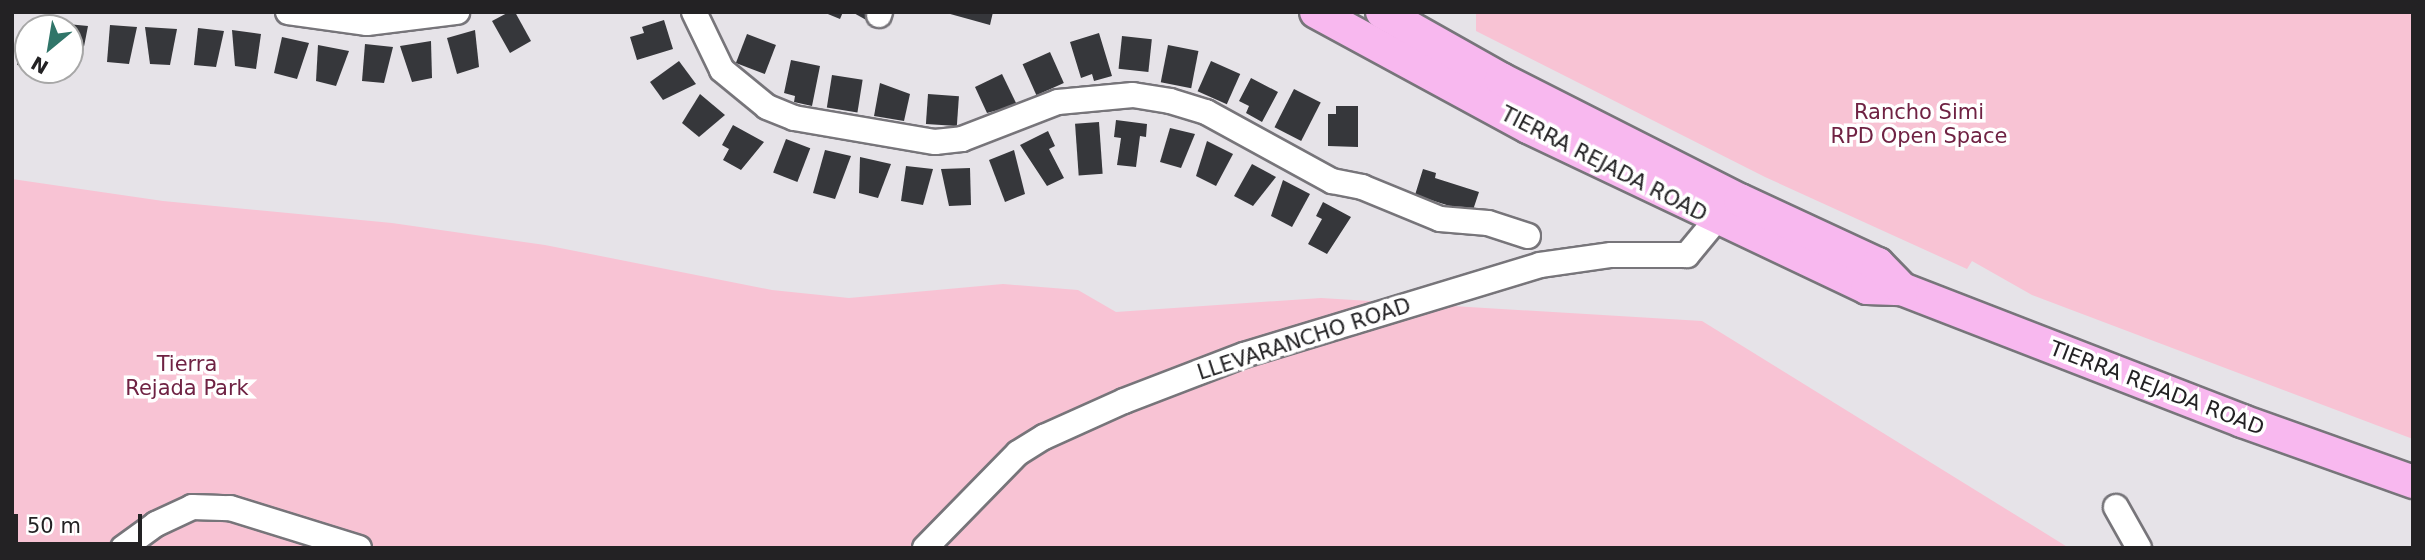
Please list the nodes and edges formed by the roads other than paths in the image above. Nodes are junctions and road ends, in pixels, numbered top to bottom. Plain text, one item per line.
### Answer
1 (288, 12) edge
2 (457, 12) edge
3 (694, 12) edge
4 (1316, 12) edge
5 (1382, 12) edge
6 (1716, 220) junction
7 (1528, 236) dead end
8 (1902, 289) junction
9 (2413, 482) edge
10 (2116, 506) dead end
11 (123, 548) edge
12 (359, 548) edge
13 (925, 548) edge
14 (2139, 548) edge

1 - 2 street
3 - 7 street
4 - 6 main road, TIERRA REJADA ROAD
5 - 8 main road, TIERRA REJADA ROAD
6 - 8 main road, TIERRA REJADA ROAD
6 - 13 street, LLEVARANCHO ROAD
8 - 9 main road, TIERRA REJADA ROAD
10 - 14 street
11 - 12 street

